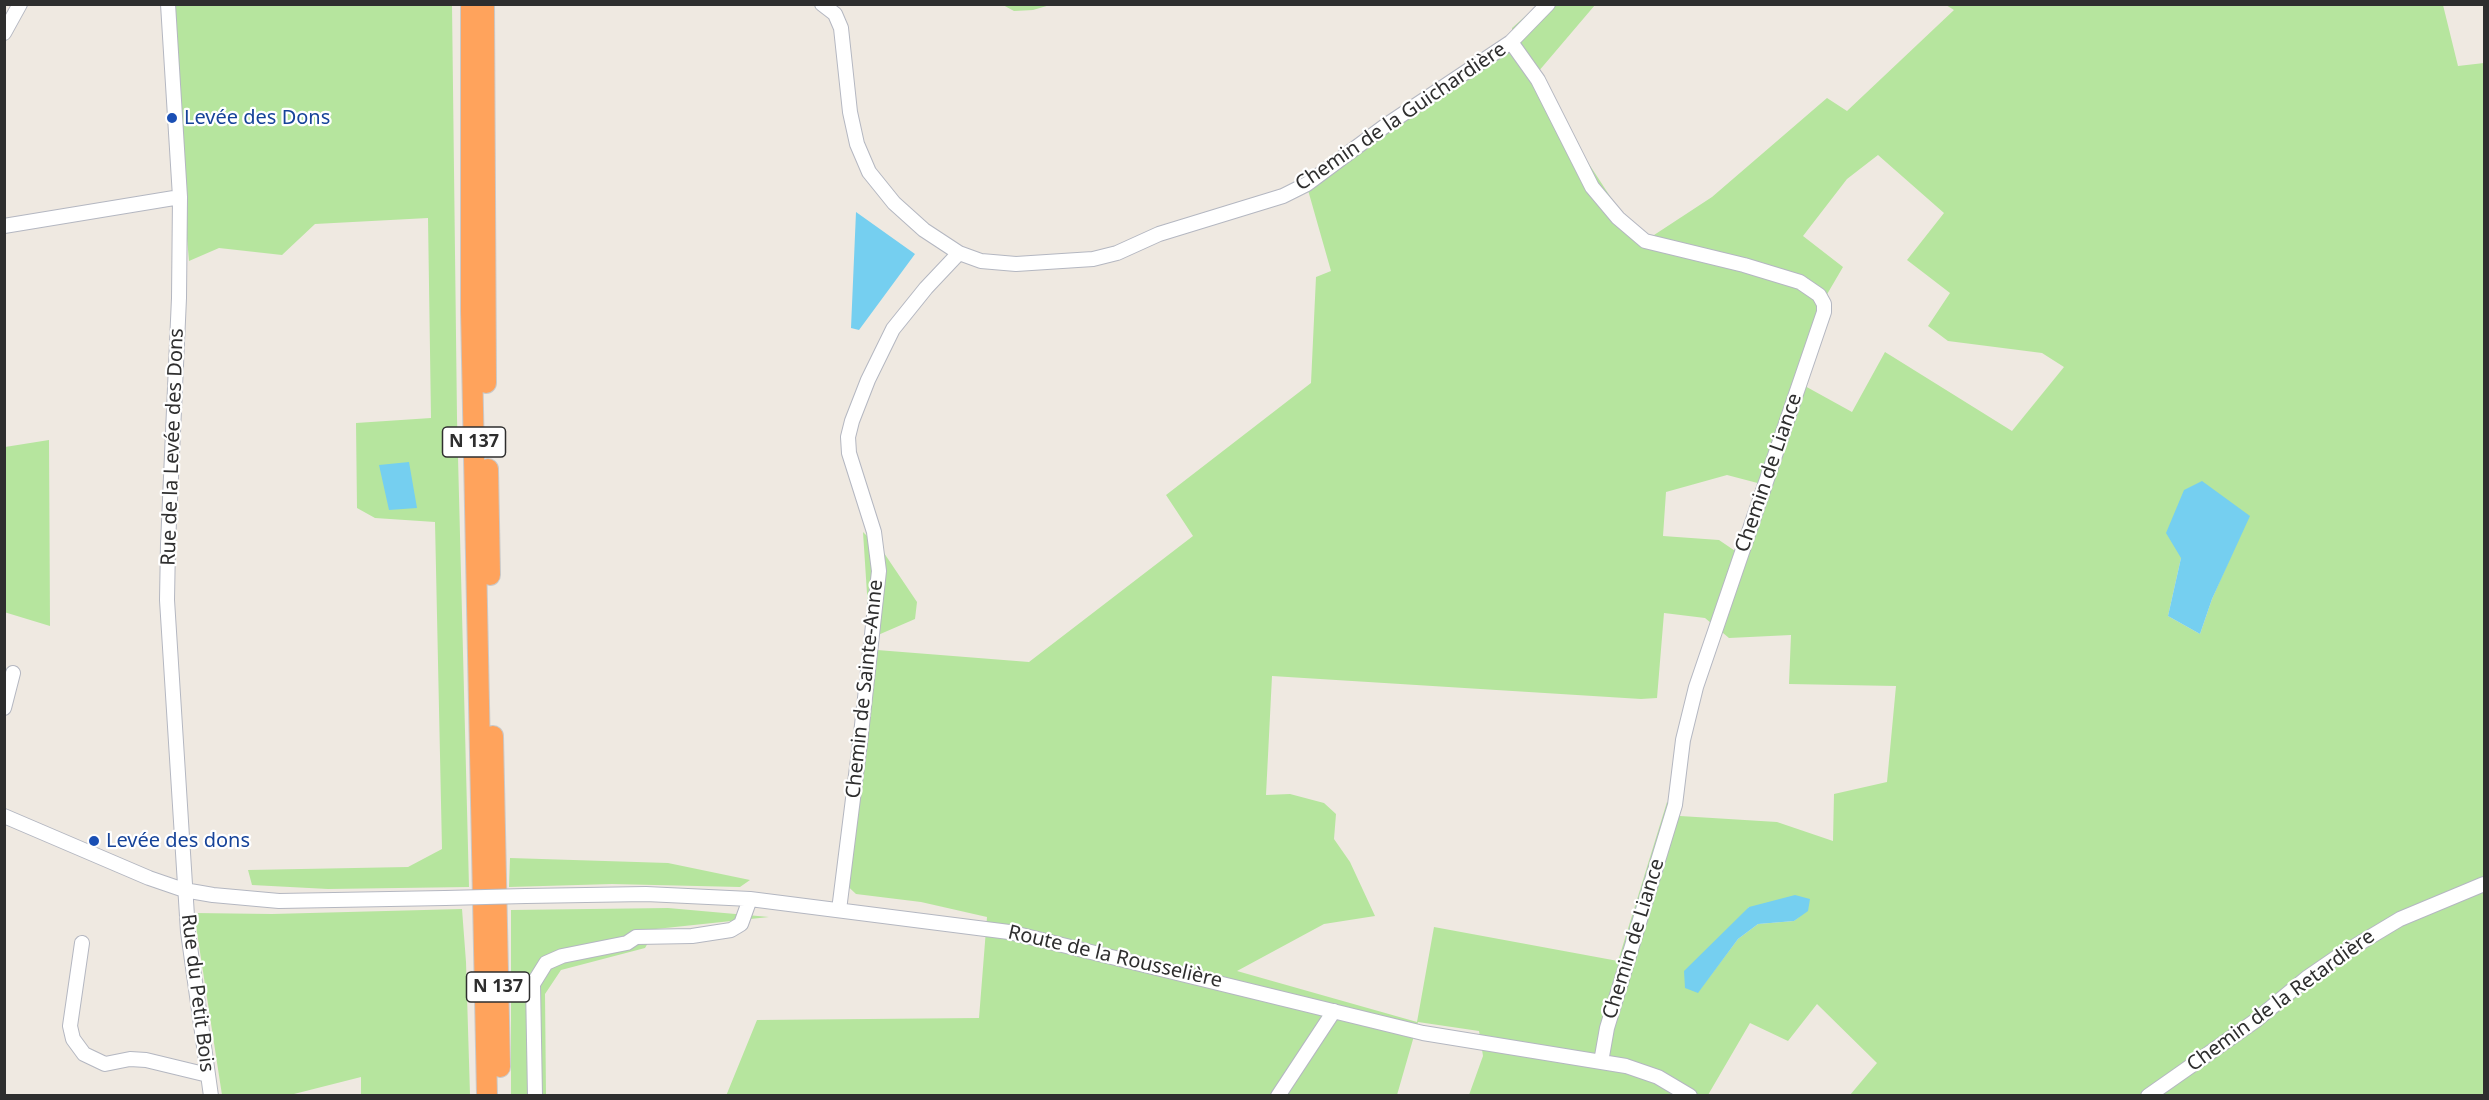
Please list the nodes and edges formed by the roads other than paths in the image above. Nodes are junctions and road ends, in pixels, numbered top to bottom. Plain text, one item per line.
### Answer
1 (20, 4) edge
2 (168, 4) edge
3 (471, 4) edge
4 (484, 4) edge
5 (822, 4) edge
6 (1548, 4) edge
7 (4, 33) edge
8 (1511, 42) junction
9 (180, 196) junction
10 (4, 226) edge
11 (959, 253) junction
12 (14, 673) dead end
13 (4, 708) edge
14 (4, 816) edge
15 (2484, 885) edge
16 (184, 890) junction
17 (750, 899) junction
18 (838, 910) junction
19 (82, 943) dead end
20 (1334, 1011) junction
21 (1601, 1062) junction
22 (208, 1075) junction
23 (211, 1095) edge
24 (487, 1095) edge
25 (501, 1095) edge
26 (535, 1095) edge
27 (1278, 1095) edge
28 (1690, 1095) edge
29 (2148, 1095) edge

1 - 7 street
2 - 9 street, Rue de la Levée des Dons
3 - 24 highway, N 137
4 - 25 highway, N 137
5 - 11 street, Chemin de la Guichardière
6 - 8 street, Chemin de la Guichardière
8 - 11 street, Chemin de la Guichardière
8 - 21 street, Chemin de Liance
9 - 10 street
9 - 16 street, Rue de la Levée des Dons
11 - 18 street, Chemin de Sainte-Anne
12 - 13 street
14 - 16 street, Route de la Rousselière
15 - 29 street, Chemin de la Retardière
16 - 17 street, Route de la Rousselière, bridge
16 - 22 street, Rue du Petit Bois
17 - 18 street, Route de la Rousselière
17 - 26 street
18 - 20 street, Route de la Rousselière
19 - 22 street
20 - 21 street, Route de la Rousselière
20 - 27 street
21 - 28 street, Route de la Rousselière
22 - 23 street, Rue du Petit Bois

